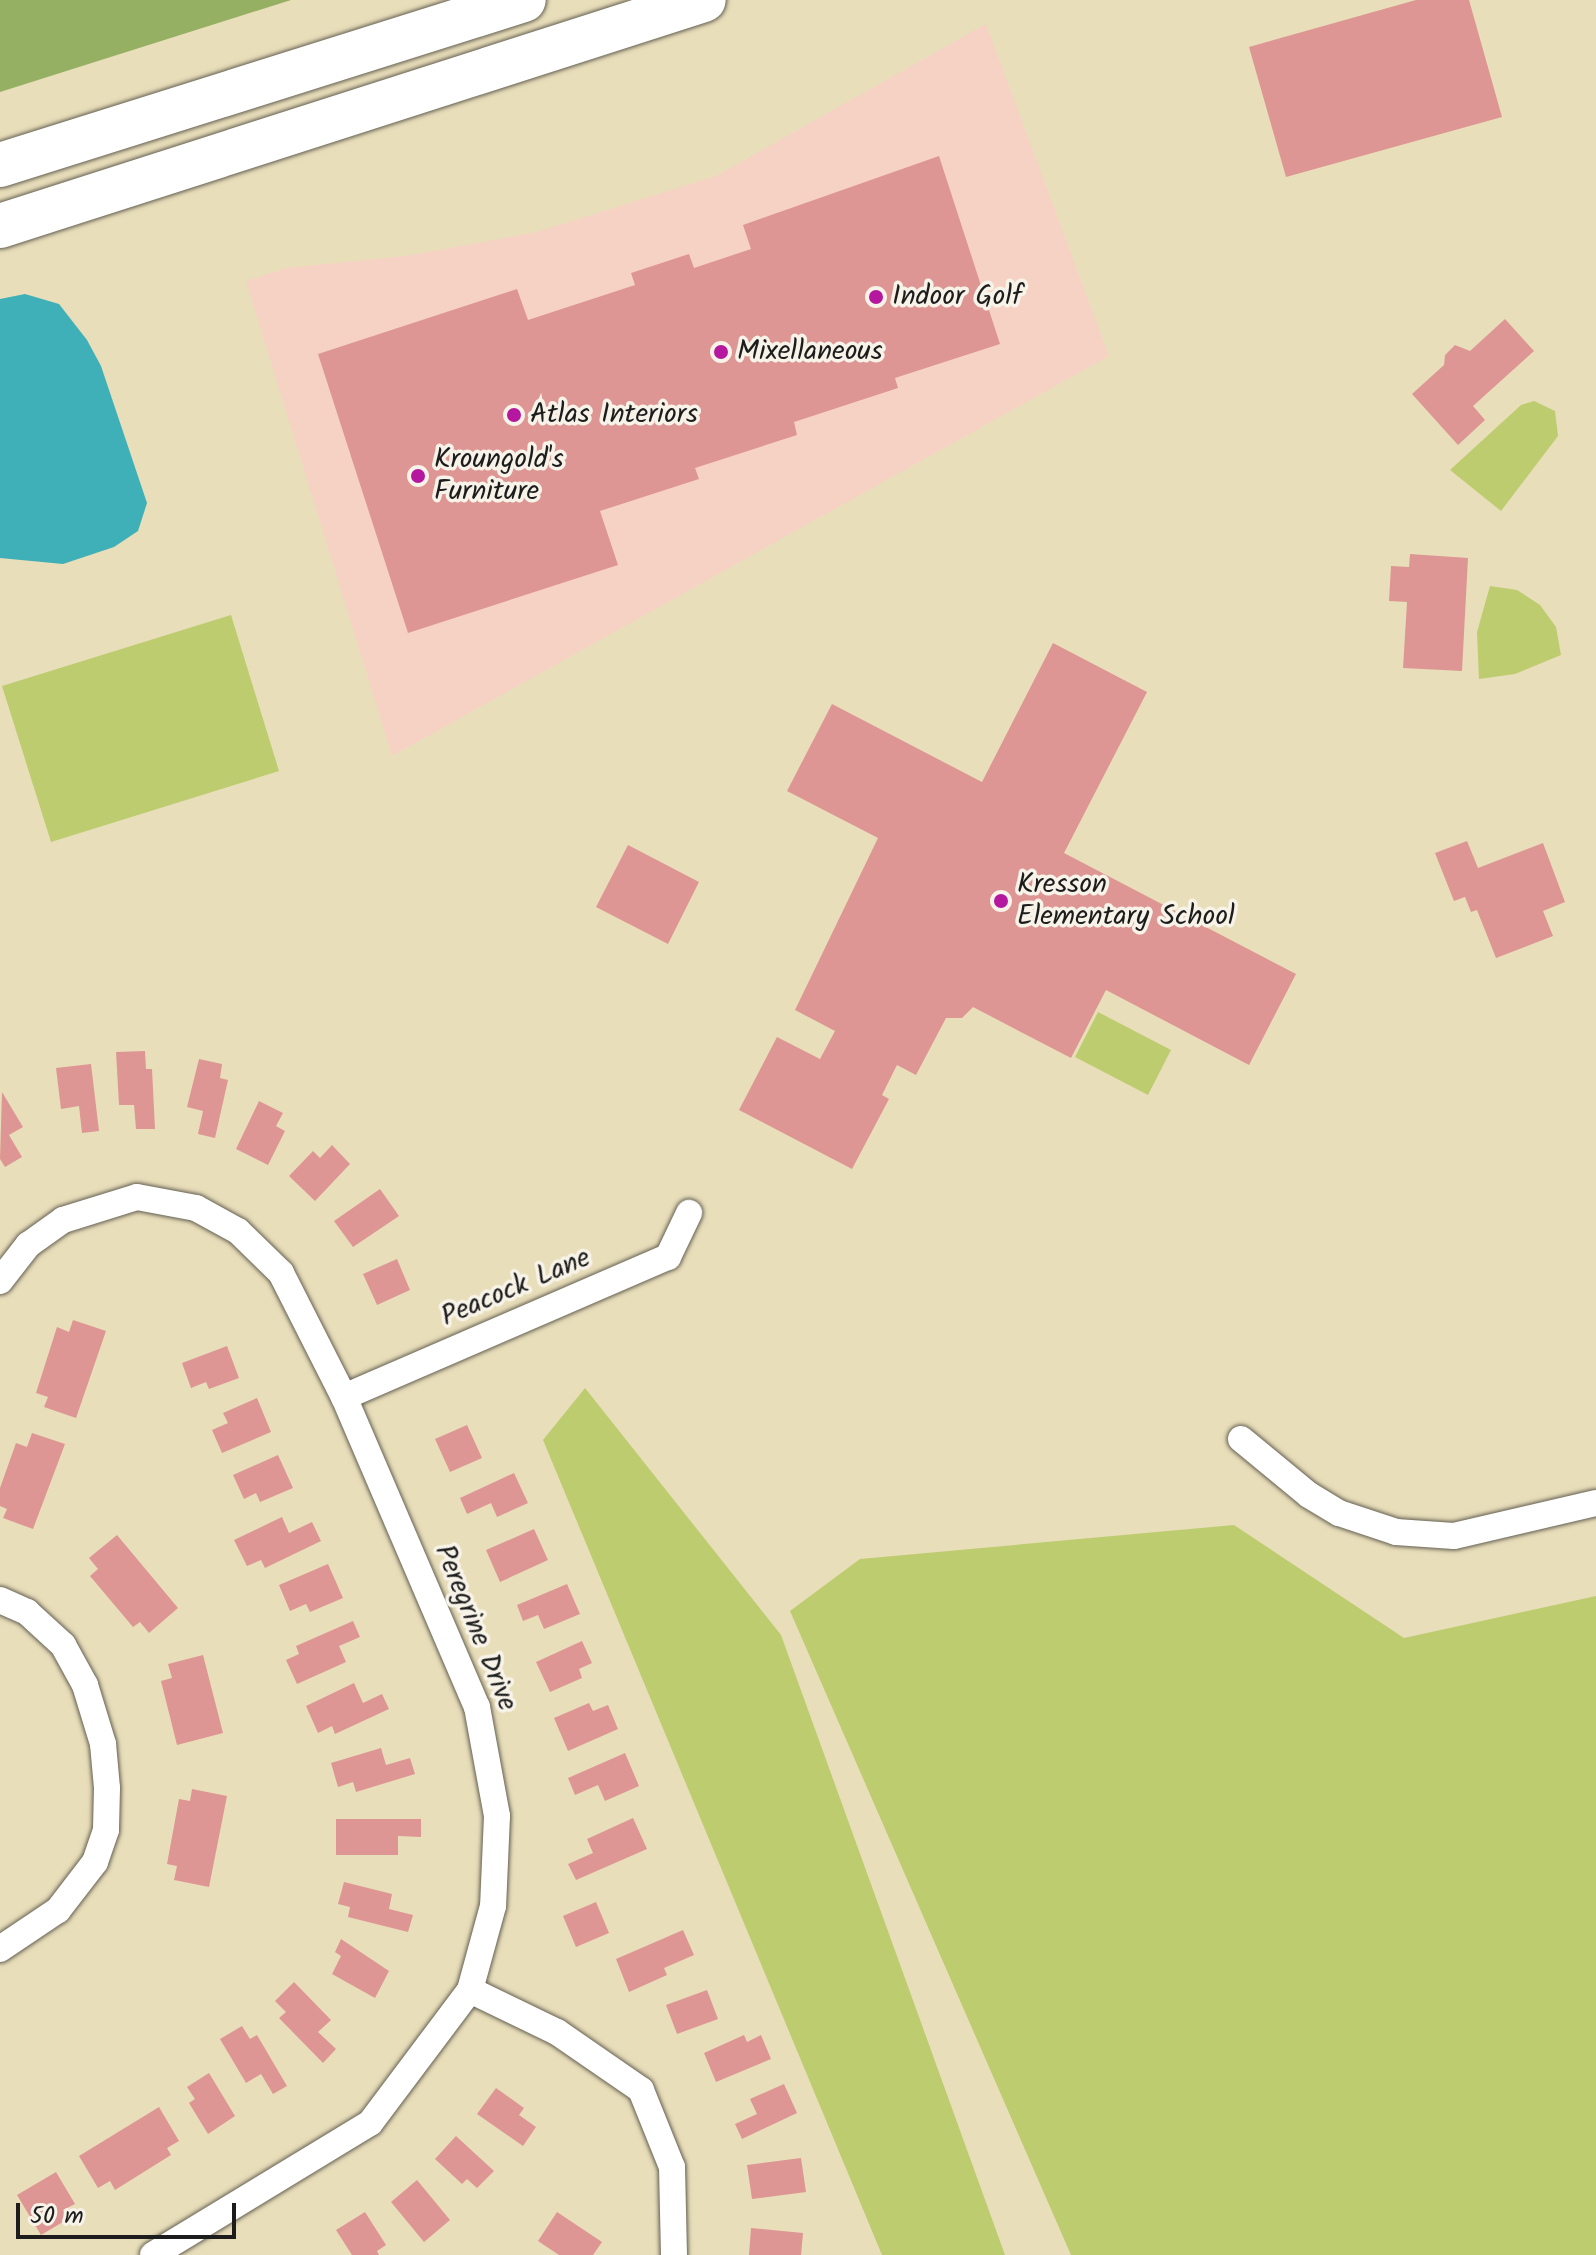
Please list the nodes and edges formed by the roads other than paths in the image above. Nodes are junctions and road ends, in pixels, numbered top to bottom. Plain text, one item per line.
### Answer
1 (524, 0) edge
2 (704, 0) edge
3 (0, 165) edge
4 (0, 226) edge
5 (689, 1213) dead end
6 (0, 1281) edge
7 (344, 1397) junction
8 (1241, 1439) dead end
9 (1596, 1503) edge
10 (0, 1600) edge
11 (0, 1949) edge
12 (470, 1990) junction
13 (153, 2255) edge
14 (674, 2255) edge

1 - 3 highway
2 - 4 highway
5 - 7 street, Peacock Lane
6 - 7 street, Peregrine Drive
7 - 12 street, Peregrine Drive
8 - 9 street
10 - 11 street
12 - 13 street, Peregrine Drive
12 - 14 street

